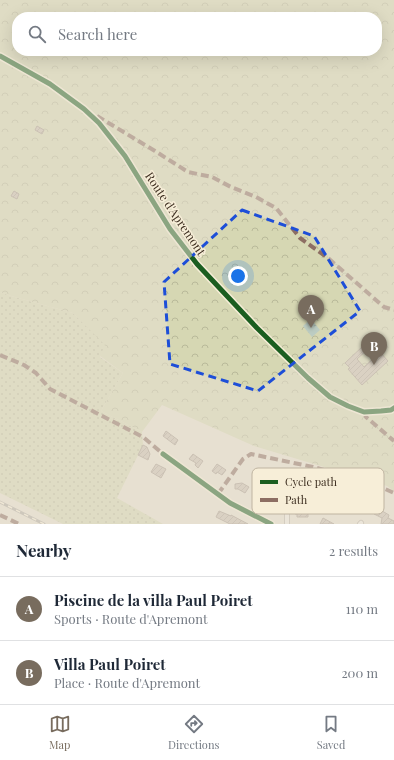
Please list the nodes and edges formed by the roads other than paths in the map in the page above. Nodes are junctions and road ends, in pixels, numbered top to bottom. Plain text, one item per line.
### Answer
1 (0, 56) edge
2 (394, 408) edge
3 (163, 454) dead end
4 (271, 524) edge

1 - 2 street, Route d'Apremont
3 - 4 street

